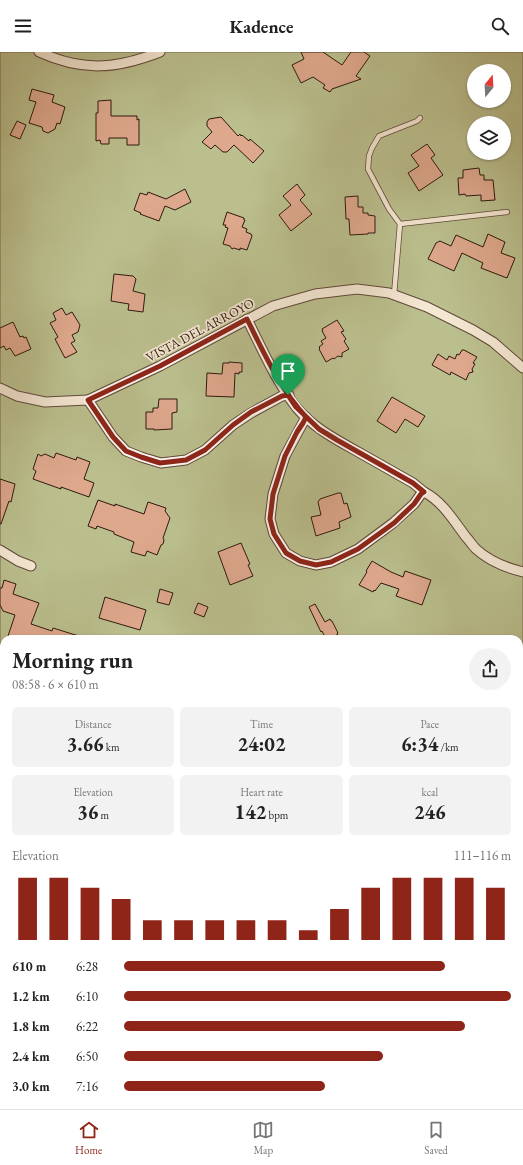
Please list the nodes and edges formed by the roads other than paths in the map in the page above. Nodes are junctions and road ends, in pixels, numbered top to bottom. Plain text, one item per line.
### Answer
1 (39, 52) edge
2 (160, 52) edge
3 (420, 118) dead end
4 (508, 212) dead end
5 (400, 224) junction
6 (394, 295) junction
7 (247, 319) junction
8 (523, 368) edge
9 (0, 388) edge
10 (288, 395) junction
11 (88, 400) junction
12 (306, 417) junction
13 (424, 492) junction
14 (0, 550) edge
15 (31, 566) dead end
16 (523, 572) edge

1 - 2 street
3 - 5 lane
4 - 5 lane
5 - 6 lane
6 - 7 street, VISTA DEL ARROYO
6 - 8 street, VISTA DEL ARROYO
7 - 10 street
7 - 11 street, VISTA DEL ARROYO
9 - 11 street
10 - 11 street
10 - 12 street
12 - 13 street
12 - 13 street
13 - 16 street
14 - 15 street

